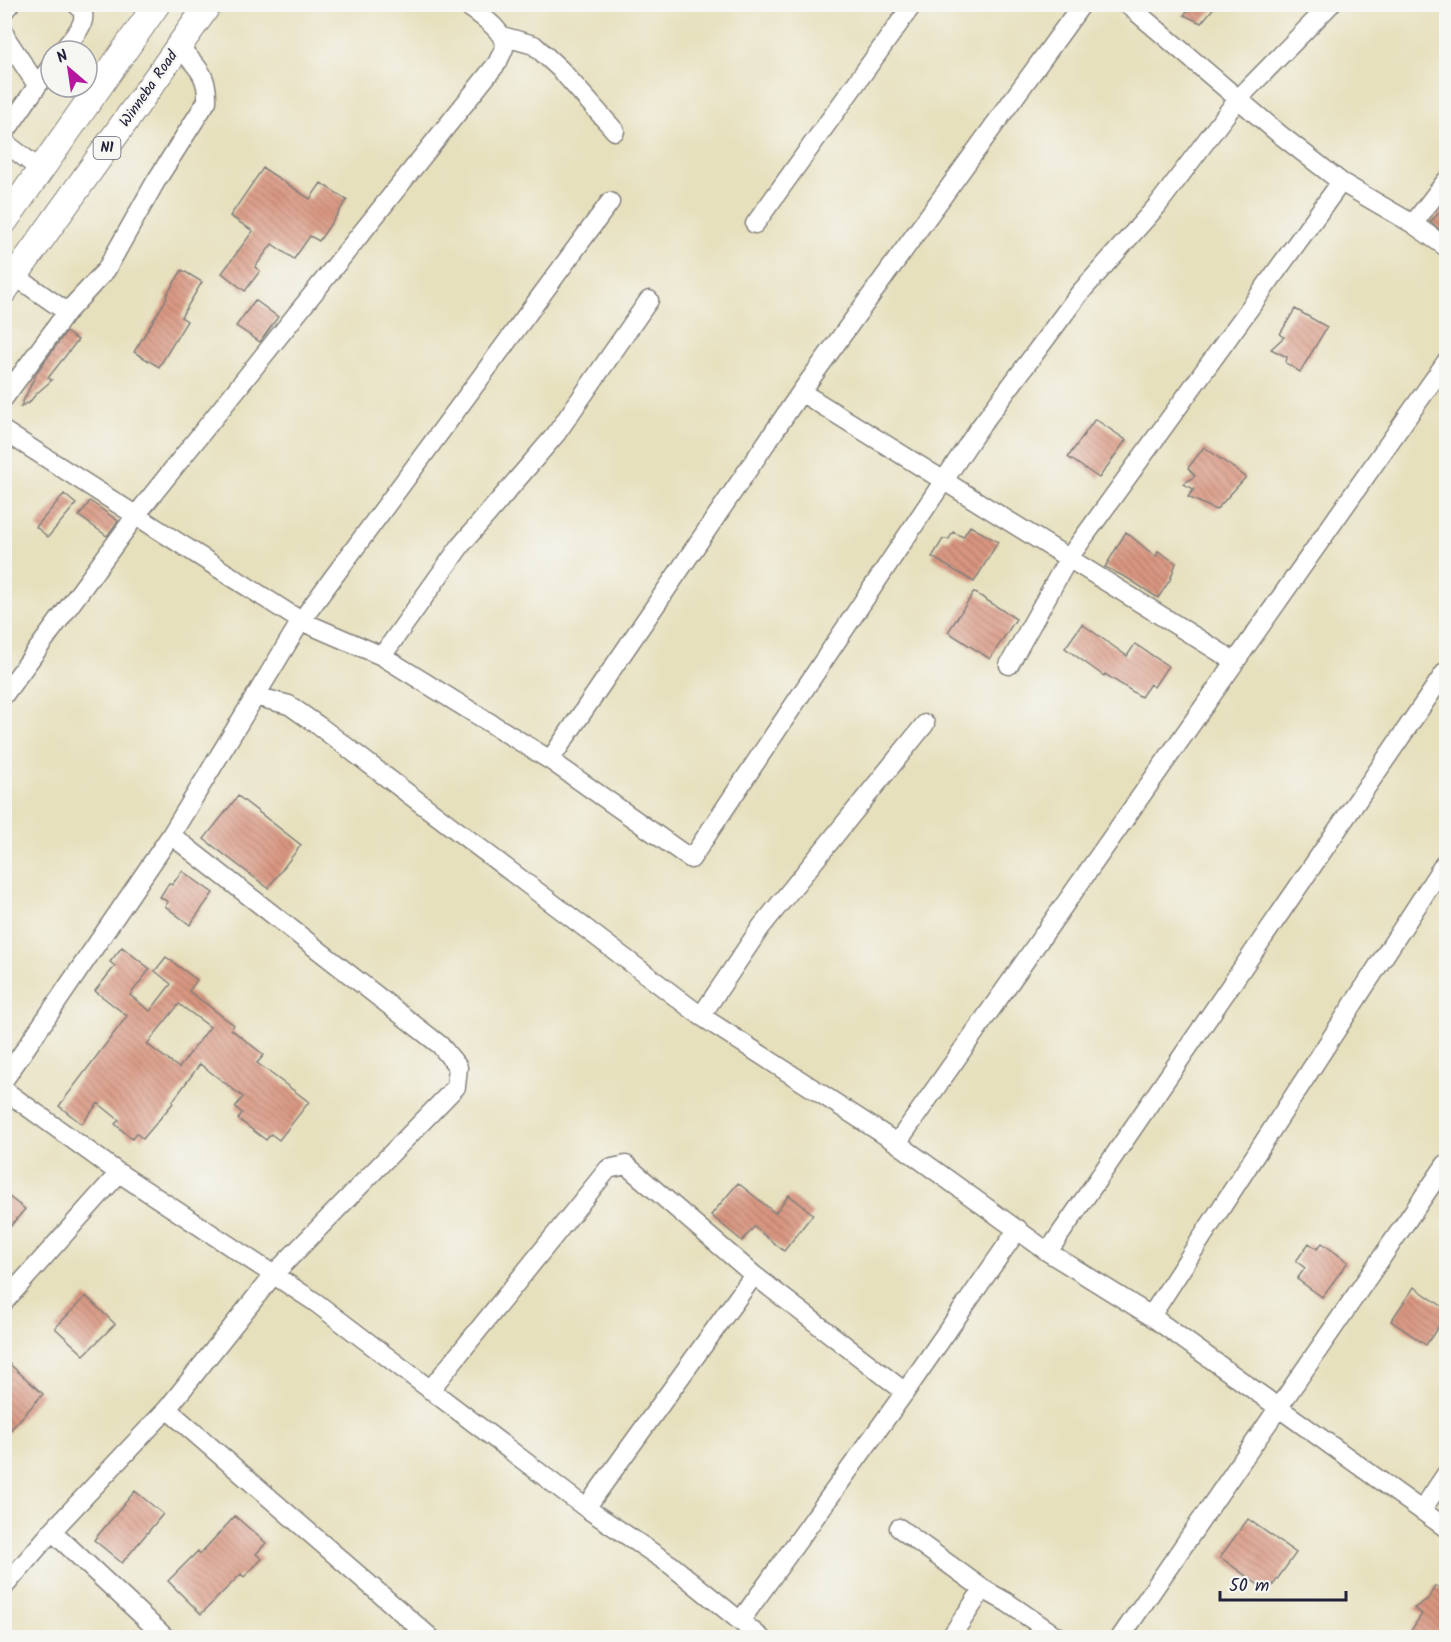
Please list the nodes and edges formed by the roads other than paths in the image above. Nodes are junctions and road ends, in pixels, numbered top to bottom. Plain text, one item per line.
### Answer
1 (10, 4) edge
2 (157, 4) edge
3 (209, 4) edge
4 (465, 4) edge
5 (913, 4) edge
6 (1082, 4) edge
7 (1127, 4) edge
8 (1331, 4) edge
9 (85, 8) edge
10 (4, 11) edge
11 (4, 32) edge
12 (502, 36) junction
13 (71, 39) edge
14 (178, 47) junction
15 (39, 82) edge
16 (37, 85) junction
17 (1238, 100) junction
18 (615, 131) dead end
19 (4, 134) edge
20 (4, 142) edge
21 (41, 170) junction
22 (1446, 181) edge
23 (1341, 182) junction
24 (610, 202) dead end
25 (4, 222) edge
26 (754, 224) dead end
27 (1413, 224) junction
28 (1446, 247) edge
29 (10, 283) edge
30 (649, 300) dead end
31 (67, 312) junction
32 (1446, 362) edge
33 (801, 392) junction
34 (4, 398) edge
35 (4, 431) edge
36 (944, 480) junction
37 (137, 514) junction
38 (1068, 559) junction
39 (301, 621) junction
40 (382, 656) junction
41 (1234, 661) junction
42 (1009, 665) dead end
43 (1446, 671) edge
44 (4, 695) edge
45 (255, 696) junction
46 (925, 724) dead end
47 (550, 760) junction
48 (171, 835) junction
49 (1446, 861) edge
50 (701, 1016) junction
51 (4, 1080) edge
52 (4, 1090) edge
53 (897, 1143) junction
54 (1446, 1164) edge
55 (119, 1173) junction
56 (1018, 1229) junction
57 (1048, 1252) junction
58 (274, 1274) junction
59 (754, 1275) junction
60 (4, 1302) edge
61 (1151, 1316) junction
62 (430, 1390) junction
63 (905, 1392) junction
64 (1278, 1407) junction
65 (167, 1409) junction
66 (1446, 1474) edge
67 (586, 1508) junction
68 (1422, 1510) junction
69 (898, 1528) dead end
70 (1446, 1528) edge
71 (52, 1531) junction
72 (4, 1587) edge
73 (982, 1589) junction
74 (741, 1620) junction
75 (166, 1638) edge
76 (431, 1638) edge
77 (761, 1638) edge
78 (950, 1638) edge
79 (1059, 1638) edge
80 (1120, 1638) edge

1 - 10 street
2 - 21 highway
3 - 14 highway, Winneba Road / N1
4 - 12 street
5 - 26 street
6 - 33 street
7 - 17 street
8 - 17 street
9 - 13 street
11 - 16 street
12 - 18 street
12 - 37 street
14 - 29 highway, Winneba Road / N1
14 - 31 street
15 - 16 street
16 - 19 street
17 - 23 street
17 - 36 street
20 - 21 street
21 - 25 highway
22 - 27 street
23 - 27 street
23 - 38 street
24 - 39 street
27 - 28 street
29 - 31 street
30 - 40 street
31 - 34 street
32 - 41 street
33 - 36 street
33 - 47 street
35 - 37 street
36 - 38 street
36 - 47 street
37 - 39 street
37 - 44 street
38 - 41 street
38 - 42 street
39 - 40 street
39 - 45 street
40 - 47 street
41 - 53 street
43 - 57 street
45 - 48 street
45 - 50 street
46 - 50 street
48 - 51 street
48 - 58 street
49 - 61 street
50 - 53 street
52 - 55 street
53 - 56 street
54 - 64 street
55 - 58 street
55 - 60 street
56 - 57 street
56 - 63 street
57 - 61 street
58 - 62 street
58 - 65 street
59 - 62 street
59 - 63 street
59 - 67 street
61 - 64 street
62 - 67 street
63 - 74 street
64 - 68 street
64 - 80 street
65 - 71 street
65 - 76 street
66 - 68 street
67 - 74 street
68 - 70 street
69 - 73 street
71 - 72 street
71 - 75 street
73 - 78 street
73 - 79 street
74 - 77 street

